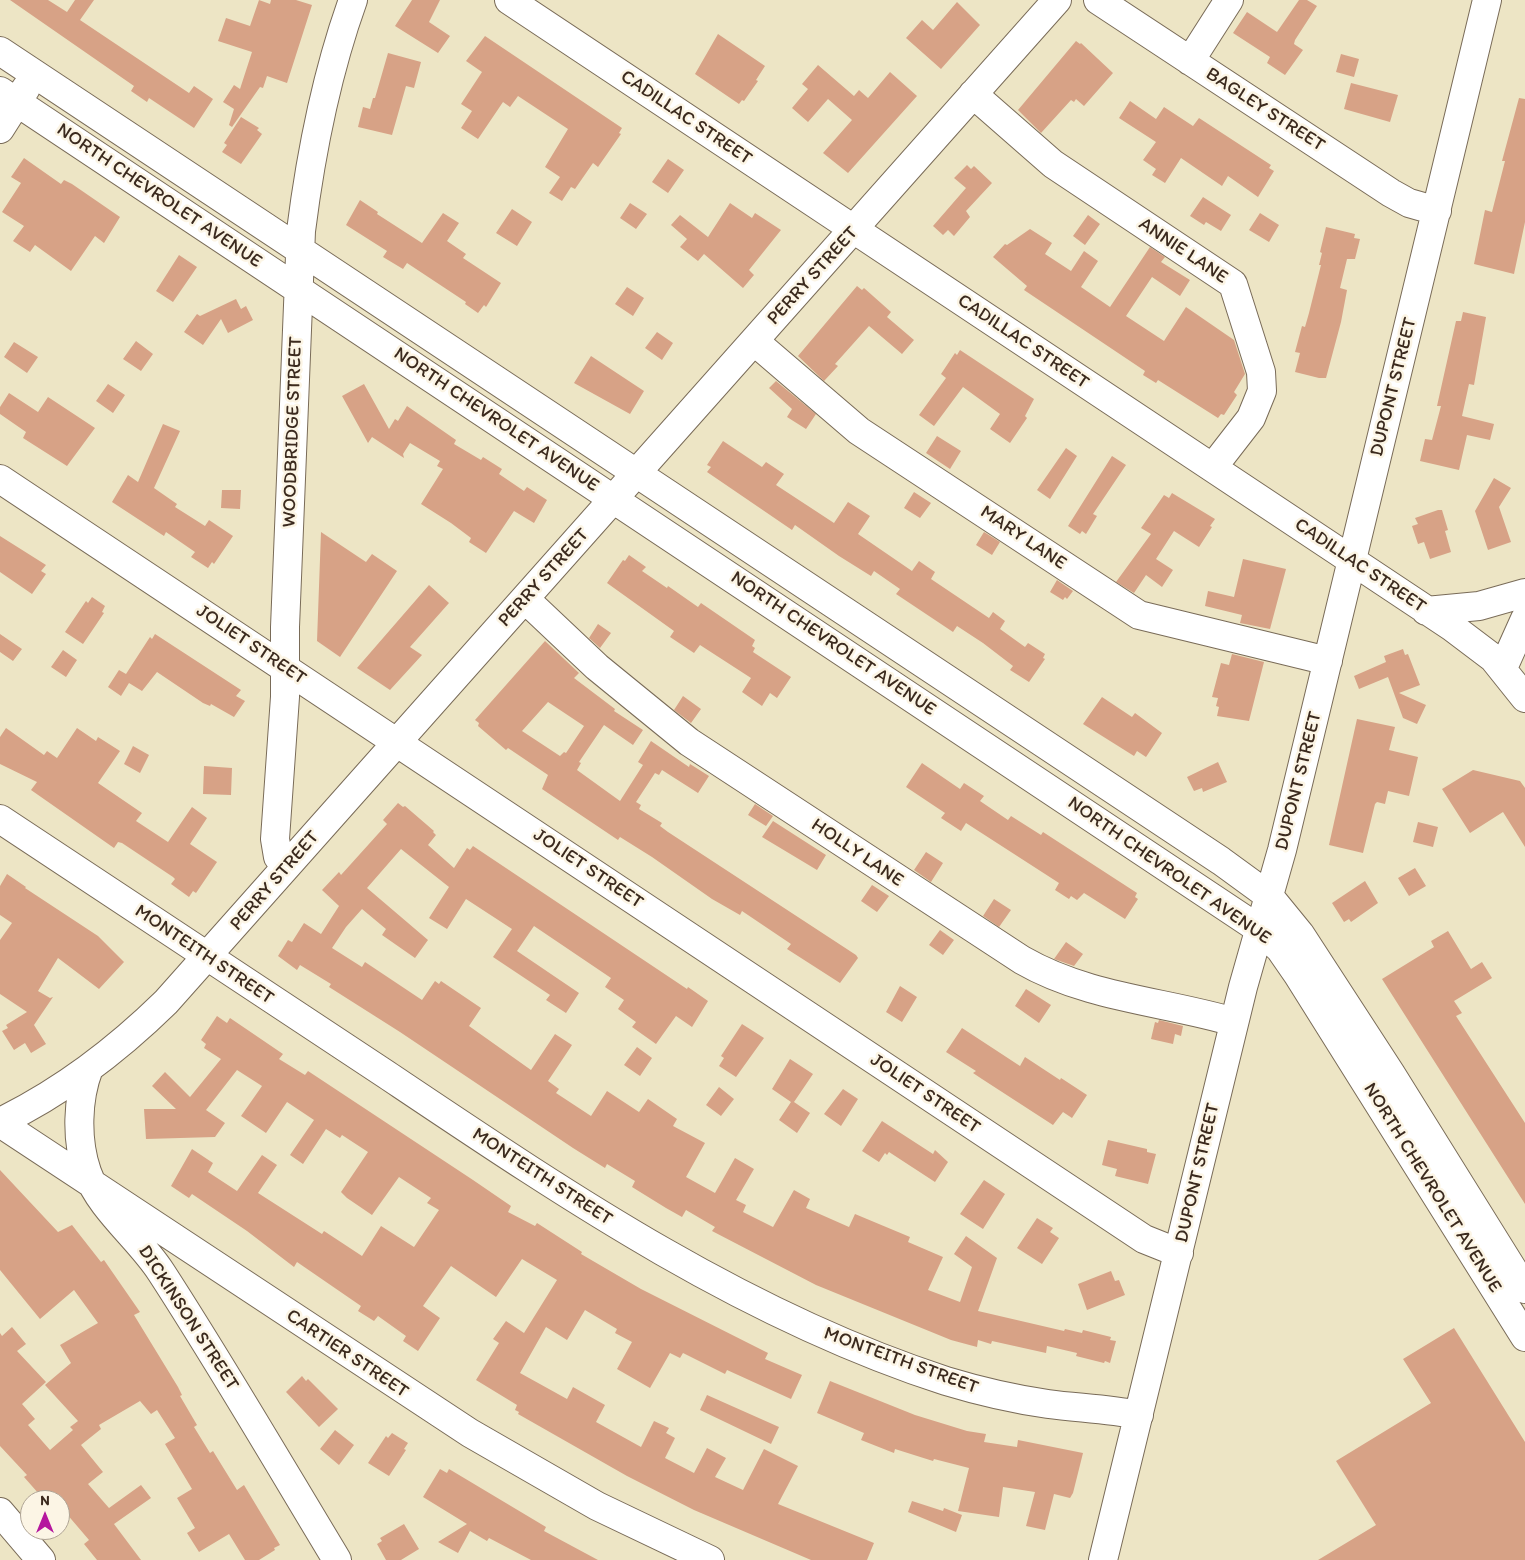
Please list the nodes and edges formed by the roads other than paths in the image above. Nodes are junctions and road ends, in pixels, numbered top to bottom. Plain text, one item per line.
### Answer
1 (353, 0) edge
2 (509, 0) edge
3 (1057, 0) edge
4 (1098, 0) edge
5 (1229, 0) edge
6 (1487, 0) edge
7 (0, 51) edge
8 (1190, 61) junction
9 (35, 75) junction
10 (973, 94) junction
11 (8, 96) edge
12 (0, 129) edge
13 (1437, 211) junction
14 (854, 229) junction
15 (300, 250) junction
16 (298, 289) junction
17 (754, 341) junction
18 (1213, 468) junction
19 (636, 474) junction
20 (0, 479) edge
21 (614, 499) junction
22 (1352, 561) junction
23 (1525, 593) edge
24 (525, 599) junction
25 (1426, 611) junction
26 (1525, 619) edge
27 (1328, 661) junction
28 (285, 668) junction
29 (1503, 668) junction
30 (941, 676) junction
31 (1525, 698) edge
32 (922, 704) junction
33 (397, 743) junction
34 (0, 819) edge
35 (286, 867) junction
36 (1269, 896) junction
37 (1259, 929) junction
38 (208, 957) junction
39 (1234, 1022) junction
40 (90, 1068) junction
41 (0, 1122) edge
42 (92, 1184) junction
43 (1179, 1253) junction
44 (1495, 1266) junction
45 (1525, 1289) edge
46 (1525, 1337) edge
47 (1139, 1415) junction
48 (0, 1512) edge
49 (41, 1560) edge
50 (338, 1560) edge
51 (710, 1560) edge
52 (1103, 1560) edge

1 - 15 street, WOODBRIDGE STREET
2 - 14 street, CADILLAC STREET
3 - 10 street, PERRY STREET
4 - 8 street, BAGLEY STREET
5 - 8 street
6 - 13 street, DUPONT STREET
7 - 9 street, NORTH CHEVROLET AVENUE
8 - 13 street, BAGLEY STREET
9 - 11 street
9 - 15 street, NORTH CHEVROLET AVENUE
10 - 14 street, PERRY STREET
10 - 18 street, ANNIE LANE
11 - 12 street
11 - 16 street, NORTH CHEVROLET AVENUE
13 - 22 street, DUPONT STREET
14 - 17 street, PERRY STREET
14 - 18 street, CADILLAC STREET
15 - 16 street, WOODBRIDGE STREET
15 - 19 street, NORTH CHEVROLET AVENUE
16 - 21 street, NORTH CHEVROLET AVENUE
16 - 28 street, WOODBRIDGE STREET
17 - 19 street, PERRY STREET
17 - 27 street, MARY LANE
18 - 22 street, CADILLAC STREET
19 - 21 street, PERRY STREET
19 - 30 street, NORTH CHEVROLET AVENUE
20 - 28 street, JOLIET STREET
21 - 24 street, PERRY STREET
21 - 32 street, NORTH CHEVROLET AVENUE
22 - 25 street, CADILLAC STREET
22 - 27 street, DUPONT STREET
23 - 25 street
24 - 33 street, PERRY STREET
24 - 39 street, HOLLY LANE
25 - 29 street, CADILLAC STREET
26 - 29 street
27 - 36 street, DUPONT STREET
28 - 33 street, JOLIET STREET
28 - 35 street, WOODBRIDGE STREET
29 - 31 street, CADILLAC STREET
30 - 32 street
30 - 36 street, NORTH CHEVROLET AVENUE
32 - 37 street, NORTH CHEVROLET AVENUE
33 - 35 street, PERRY STREET
33 - 43 street, JOLIET STREET
34 - 38 street, MONTEITH STREET
35 - 38 street, PERRY STREET
36 - 37 street, DUPONT STREET
36 - 44 street, NORTH CHEVROLET AVENUE
37 - 39 street, DUPONT STREET
37 - 44 street, NORTH CHEVROLET AVENUE
38 - 40 street, PERRY STREET
38 - 47 street, MONTEITH STREET
39 - 43 street, DUPONT STREET
40 - 41 street, PERRY STREET
40 - 42 street, DICKINSON STREET
41 - 42 street, CARTIER STREET
42 - 50 street, DICKINSON STREET
42 - 51 street, CARTIER STREET
43 - 47 street, DUPONT STREET
44 - 45 street, NORTH CHEVROLET AVENUE
44 - 46 street, NORTH CHEVROLET AVENUE
47 - 52 street, DUPONT STREET
48 - 49 street

